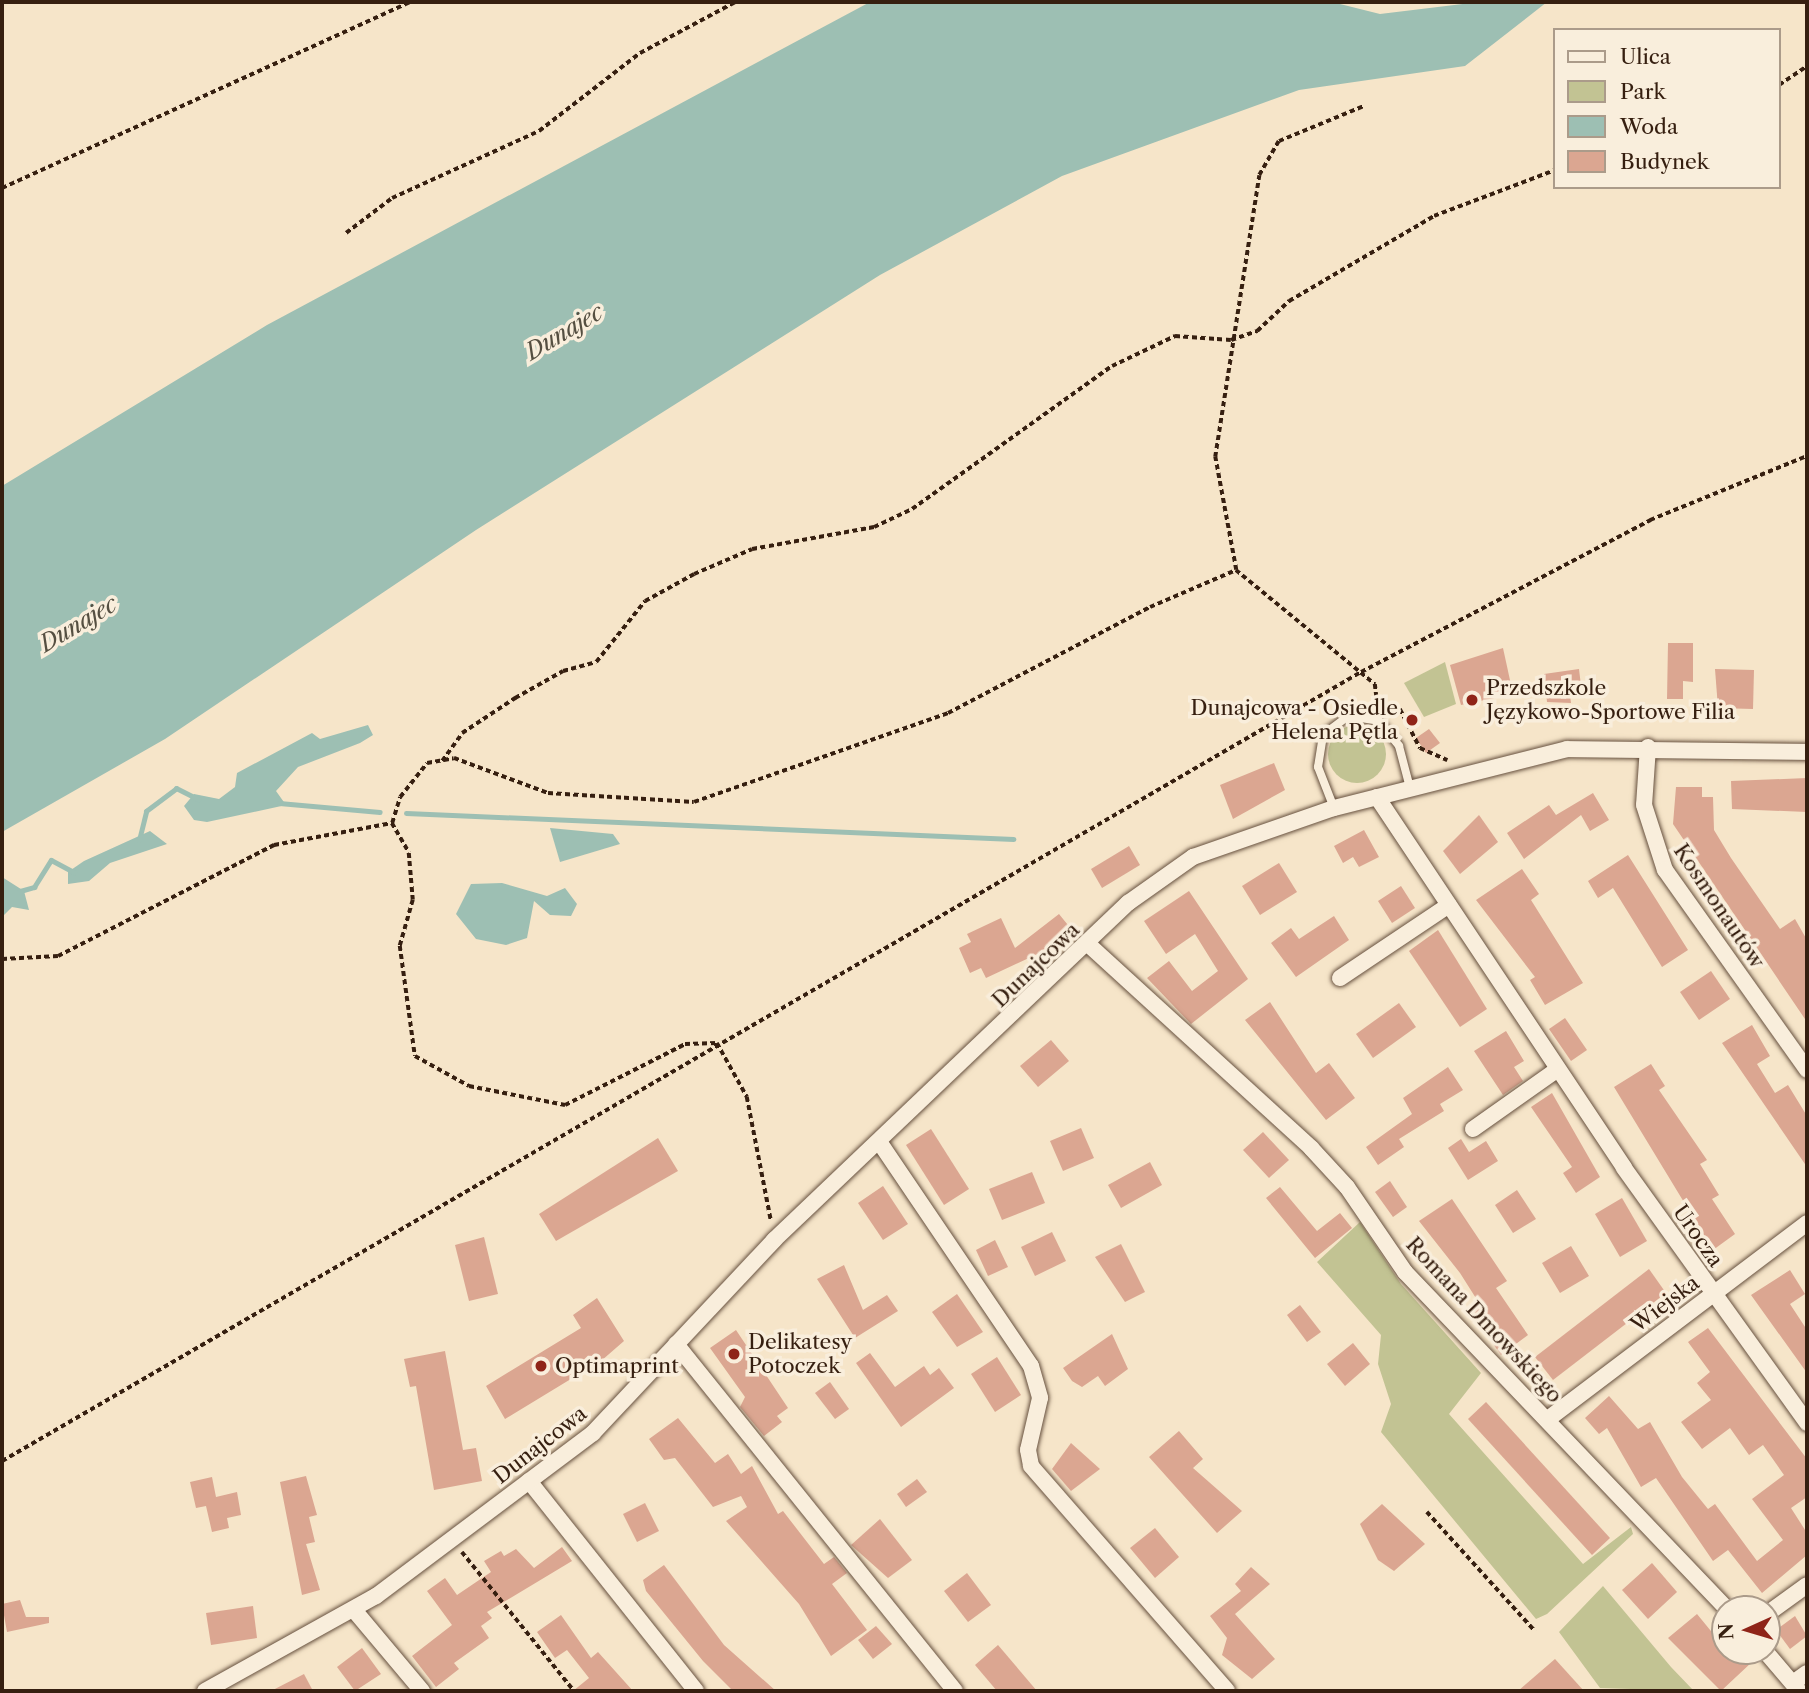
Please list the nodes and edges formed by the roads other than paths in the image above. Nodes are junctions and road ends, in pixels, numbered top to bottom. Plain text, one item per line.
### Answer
1 (1648, 747) junction
2 (1807, 752) edge
3 (1410, 788) junction
4 (1377, 797) junction
5 (1334, 808) junction
6 (1449, 905) junction
7 (1088, 945) junction
8 (1340, 978) dead end
9 (1558, 1069) junction
10 (1807, 1070) edge
11 (1473, 1129) dead end
12 (880, 1143) junction
13 (1807, 1223) edge
14 (1713, 1293) junction
15 (676, 1345) junction
16 (1548, 1419) junction
17 (1807, 1423) edge
18 (529, 1481) junction
19 (1807, 1585) edge
20 (1714, 1595) edge
21 (1781, 1604) edge
22 (355, 1610) junction
23 (1777, 1665) edge
24 (1807, 1673) edge
25 (1796, 1687) edge
26 (205, 1691) edge
27 (422, 1691) edge
28 (696, 1691) edge
29 (955, 1691) edge
30 (1227, 1691) edge

1 - 2 street, Dunajcowa
1 - 3 street, Dunajcowa
1 - 10 street, Kosmonautów
3 - 4 street, Dunajcowa
3 - 5 lane
4 - 5 street, Dunajcowa
4 - 6 street, Urocza
5 - 7 street, Dunajcowa
6 - 8 street
6 - 9 street, Urocza
7 - 12 street, Dunajcowa
7 - 16 street, Romana Dmowskiego
9 - 11 street
9 - 14 street, Urocza
12 - 15 street, Dunajcowa
12 - 30 street
13 - 14 street, Wiejska
14 - 16 street, Wiejska
14 - 17 street, Urocza
15 - 18 street, Dunajcowa
15 - 29 street
16 - 20 street, Romana Dmowskiego
18 - 22 street, Dunajcowa
18 - 28 street
19 - 21 street
22 - 26 street, Dunajcowa
22 - 27 street
23 - 25 street
24 - 25 street

